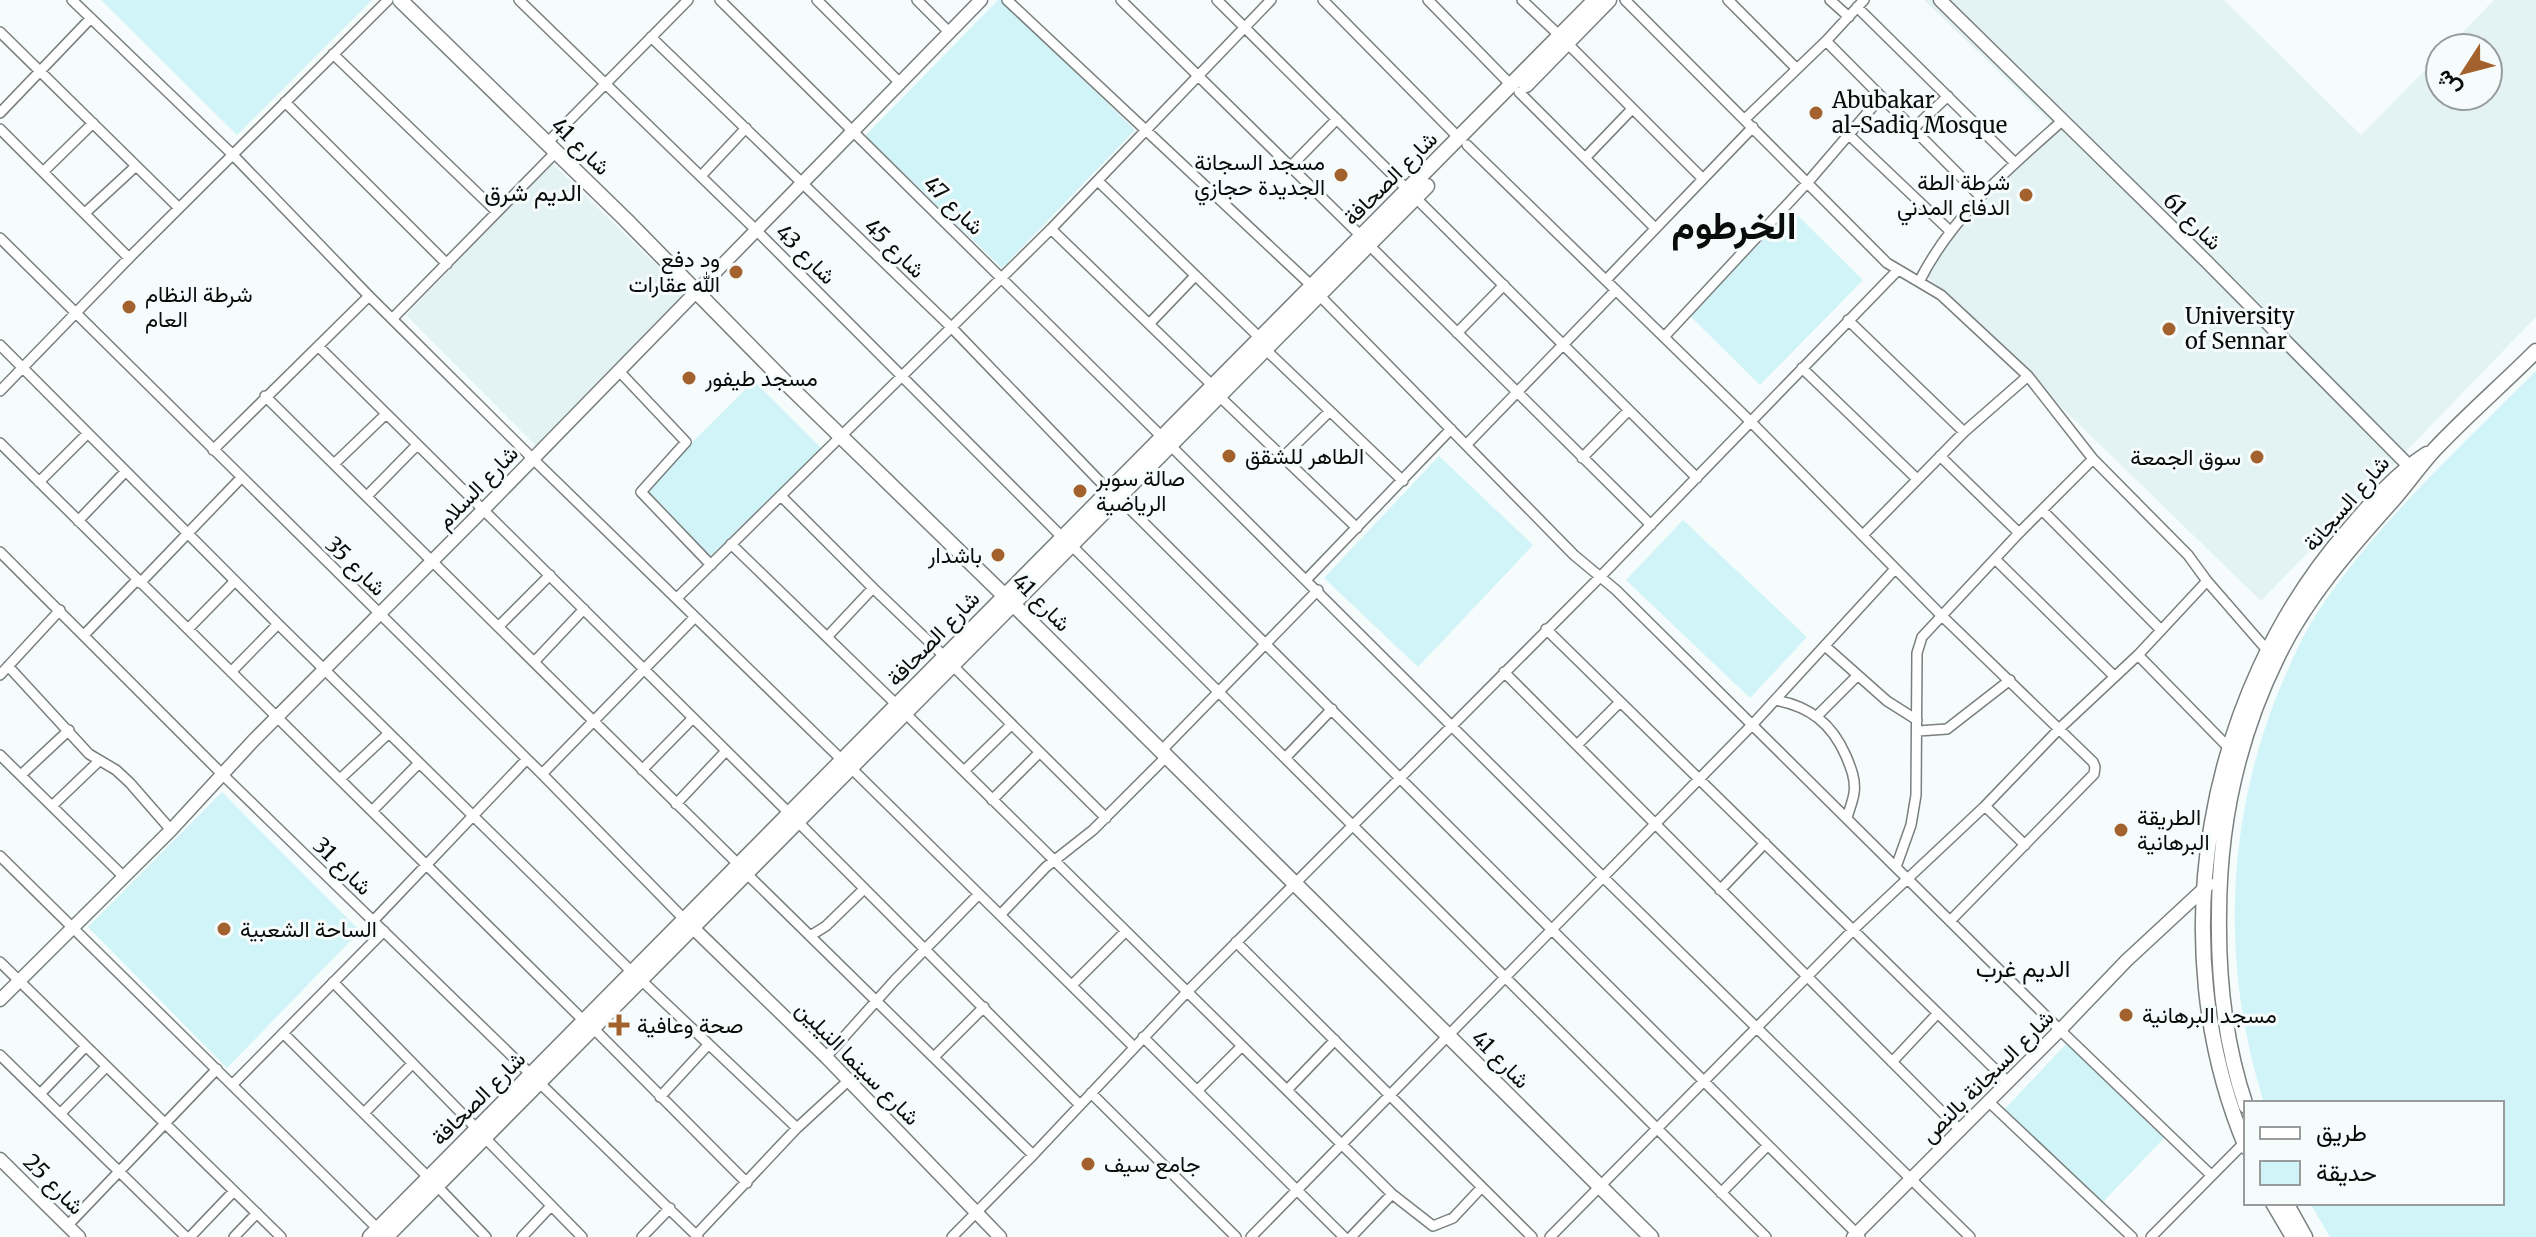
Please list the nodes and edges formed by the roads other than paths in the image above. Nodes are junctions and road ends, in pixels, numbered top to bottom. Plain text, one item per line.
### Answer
1 (72, 0) edge
2 (388, 0) edge
3 (400, 0) edge
4 (519, 0) edge
5 (688, 0) edge
6 (720, 0) edge
7 (817, 0) edge
8 (917, 0) edge
9 (981, 0) edge
10 (1007, 0) edge
11 (1121, 0) edge
12 (1217, 0) edge
13 (1271, 0) edge
14 (1323, 0) edge
15 (1428, 0) edge
16 (1522, 0) edge
17 (1595, 0) edge
18 (1609, 0) edge
19 (1625, 0) edge
20 (1830, 0) edge
21 (1940, 0) edge
22 (1731, 1) edge
23 (1861, 3) edge
24 (1849, 17) junction
25 (91, 18) junction
26 (1245, 27) junction
27 (0, 32) edge
28 (949, 32) junction
29 (651, 37) junction
30 (1564, 40) junction
31 (1826, 41) junction
32 (333, 54) junction
33 (1797, 69) junction
34 (41, 72) junction
35 (1198, 76) junction
36 (899, 82) junction
37 (606, 83) junction
38 (1516, 89) junction
39 (1948, 96) junction
40 (1881, 97) junction
41 (285, 102) junction
42 (1632, 109) junction
43 (0, 113) edge
44 (1337, 119) junction
45 (2062, 121) junction
46 (93, 123) junction
47 (1749, 123) junction
48 (746, 128) junction
49 (0, 129) edge
50 (1913, 129) junction
51 (851, 131) junction
52 (1145, 131) junction
53 (1848, 134) junction
54 (1464, 142) junction
55 (551, 147) junction
56 (232, 154) junction
57 (1585, 158) junction
58 (2015, 163) junction
59 (136, 166) junction
60 (1291, 166) junction
61 (44, 171) junction
62 (701, 176) junction
63 (1702, 178) junction
64 (1098, 181) junction
65 (801, 182) junction
66 (1808, 182) junction
67 (1412, 193) junction
68 (1981, 197) junction
69 (179, 208) junction
70 (497, 212) junction
71 (85, 213) junction
72 (1655, 228) junction
73 (755, 229) junction
74 (1051, 229) junction
75 (1950, 231) junction
76 (0, 238) edge
77 (1365, 241) junction
78 (129, 258) junction
79 (447, 264) junction
80 (1897, 271) junction
81 (1195, 276) junction
82 (1001, 277) junction
83 (1606, 280) junction
84 (1919, 282) junction
85 (1504, 285) junction
86 (1616, 290) junction
87 (696, 291) junction
88 (1316, 291) junction
89 (369, 296) junction
90 (76, 313) junction
91 (393, 318) junction
92 (1848, 320) junction
93 (1150, 323) junction
94 (951, 327) junction
95 (1457, 333) junction
96 (1664, 337) junction
97 (1263, 344) junction
98 (1564, 344) junction
99 (0, 345) edge
100 (319, 347) junction
101 (2536, 351) edge
102 (23, 368) junction
103 (1802, 368) junction
104 (618, 370) junction
105 (2028, 376) junction
106 (902, 377) junction
107 (0, 391) edge
108 (1216, 391) junction
109 (1516, 392) junction
110 (265, 396) junction
111 (1629, 410) junction
112 (1330, 411) junction
113 (386, 414) junction
114 (1751, 422) junction
115 (1451, 429) junction
116 (1964, 432) junction
117 (87, 434) junction
118 (841, 437) junction
119 (1166, 442) junction
120 (0, 443) edge
121 (1467, 444) junction
122 (417, 445) junction
123 (213, 450) junction
124 (1940, 456) junction
125 (1283, 457) junction
126 (532, 458) junction
127 (1582, 458) junction
128 (2093, 459) junction
129 (334, 464) junction
130 (2413, 470) junction
131 (125, 472) junction
132 (241, 478) junction
133 (1697, 478) junction
134 (1917, 479) junction
135 (1403, 481) junction
136 (39, 482) junction
137 (1114, 495) junction
138 (367, 496) junction
139 (781, 496) junction
140 (483, 510) junction
141 (2042, 510) junction
142 (78, 521) junction
143 (1651, 525) junction
144 (1357, 528) junction
145 (188, 533) junction
146 (2019, 533) junction
147 (1863, 535) junction
148 (1067, 542) junction
149 (731, 544) junction
150 (0, 552) edge
151 (1995, 559) junction
152 (432, 561) junction
153 (711, 565) junction
154 (1895, 569) junction
155 (550, 575) junction
156 (1601, 576) junction
157 (1307, 579) junction
158 (138, 581) junction
159 (235, 581) junction
160 (2207, 581) junction
161 (873, 588) junction
162 (1318, 590) junction
163 (677, 598) junction
164 (1009, 600) junction
165 (584, 609) junction
166 (60, 610) junction
167 (380, 614) junction
168 (1941, 615) junction
169 (695, 617) junction
170 (278, 624) junction
171 (499, 626) junction
172 (188, 629) junction
173 (1546, 629) junction
174 (2161, 630) junction
175 (84, 635) junction
176 (828, 636) junction
177 (1266, 644) junction
178 (1825, 646) junction
179 (2267, 650) junction
180 (2138, 655) junction
181 (534, 662) junction
182 (949, 662) junction
183 (8, 666) junction
184 (326, 669) junction
185 (645, 669) junction
186 (231, 672) junction
187 (1504, 672) junction
188 (0, 675) edge
189 (1857, 676) junction
190 (2114, 676) junction
191 (2010, 680) junction
192 (1218, 692) junction
193 (1775, 700) junction
194 (1620, 702) junction
195 (902, 709) junction
196 (1332, 709) junction
197 (1817, 716) junction
198 (277, 717) junction
199 (693, 718) junction
200 (592, 721) junction
201 (1753, 724) junction
202 (1011, 725) junction
203 (1918, 725) junction
204 (1452, 726) junction
205 (2060, 728) junction
206 (69, 730) junction
207 (389, 733) junction
208 (1577, 745) junction
209 (2229, 748) junction
210 (726, 751) junction
211 (1039, 753) junction
212 (1163, 754) junction
213 (0, 755) edge
214 (1286, 757) junction
215 (527, 759) junction
216 (99, 761) junction
217 (419, 763) junction
218 (847, 765) junction
219 (642, 770) junction
220 (964, 771) junction
221 (222, 774) junction
222 (542, 774) junction
223 (21, 775) junction
224 (1399, 777) junction
225 (340, 779) junction
226 (1700, 779) junction
227 (992, 800) junction
228 (676, 804) junction
229 (52, 806) junction
230 (1985, 806) junction
231 (372, 811) junction
232 (473, 816) junction
233 (794, 818) junction
234 (1106, 818) junction
235 (1847, 818) junction
236 (1655, 824) junction
237 (1351, 826) junction
238 (171, 830) junction
239 (1765, 843) junction
240 (2025, 845) junction
241 (0, 856) edge
242 (1053, 861) junction
243 (426, 865) junction
244 (1896, 867) junction
245 (744, 870) junction
246 (124, 877) junction
247 (1603, 877) junction
248 (2219, 878) junction
249 (1909, 879) junction
250 (1294, 884) junction
251 (2204, 887) junction
252 (864, 889) junction
253 (1720, 890) junction
254 (979, 894) junction
255 (1000, 915) junction
256 (373, 921) junction
257 (1950, 921) junction
258 (689, 924) junction
259 (72, 927) junction
260 (1853, 930) junction
261 (384, 931) junction
262 (1551, 931) junction
263 (1125, 932) junction
264 (810, 936) junction
265 (1236, 942) junction
266 (926, 949) junction
267 (0, 962) edge
268 (636, 976) junction
269 (1504, 978) junction
270 (1807, 978) junction
271 (19, 981) junction
272 (333, 982) junction
273 (1072, 985) junction
274 (1187, 992) junction
275 (0, 1000) edge
276 (877, 1001) junction
277 (984, 1007) junction
278 (1938, 1013) junction
279 (589, 1025) junction
280 (1757, 1027) junction
281 (2060, 1030) junction
282 (283, 1033) junction
283 (1447, 1036) junction
284 (1143, 1037) junction
285 (1335, 1040) junction
286 (708, 1045) junction
287 (86, 1046) junction
288 (1242, 1046) junction
289 (1134, 1047) junction
290 (0, 1055) edge
291 (935, 1056) junction
292 (826, 1057) junction
293 (1892, 1062) junction
294 (412, 1064) junction
295 (106, 1067) junction
296 (217, 1069) junction
297 (536, 1079) junction
298 (848, 1081) junction
299 (1704, 1081) junction
300 (2008, 1082) junction
301 (232, 1085) junction
302 (1288, 1089) junction
303 (1197, 1091) junction
304 (1091, 1093) junction
305 (40, 1094) junction
306 (1390, 1094) junction
307 (660, 1097) junction
308 (2244, 1101) edge
309 (1989, 1102) junction
310 (1080, 1105) junction
311 (364, 1113) junction
312 (60, 1114) junction
313 (165, 1124) junction
314 (797, 1128) junction
315 (1656, 1130) junction
316 (1961, 1131) junction
317 (481, 1134) junction
318 (2244, 1142) edge
319 (1343, 1144) junction
320 (1768, 1145) junction
321 (2244, 1146) edge
322 (1033, 1155) junction
323 (0, 1159) edge
324 (119, 1171) junction
325 (2211, 1175) junction
326 (1913, 1179) junction
327 (433, 1182) junction
328 (747, 1183) junction
329 (1482, 1187) junction
330 (1599, 1187) junction
331 (234, 1191) junction
332 (1297, 1191) junction
333 (1721, 1193) junction
334 (1392, 1194) junction
335 (2274, 1205) edge
336 (2287, 1205) edge
337 (551, 1206) junction
338 (670, 1208) junction
339 (257, 1213) junction
340 (976, 1213) junction
341 (68, 1225) junction
342 (381, 1235) edge
343 (2158, 1235) edge
344 (697, 1236) edge
345 (1857, 1236) edge
346 (79, 1237) edge
347 (188, 1237) edge
348 (234, 1237) edge
349 (281, 1237) edge
350 (486, 1237) edge
351 (522, 1237) edge
352 (582, 1237) edge
353 (642, 1237) edge
354 (952, 1237) edge
355 (1000, 1237) edge
356 (1236, 1237) edge
357 (1251, 1237) edge
358 (1344, 1237) edge
359 (1351, 1237) edge
360 (1532, 1237) edge
361 (1550, 1237) edge
362 (1651, 1237) edge
363 (1766, 1237) edge
364 (1970, 1237) edge
365 (2132, 1237) edge
366 (2293, 1237) edge
367 (2305, 1237) edge

1 - 25 street
2 - 32 street
3 - 55 main road, شارع 41
4 - 37 street, شارع 43
5 - 29 street
6 - 51 street, شارع 47
7 - 36 street
8 - 28 street
9 - 28 street, شارع السلام
10 - 52 street
11 - 35 street
12 - 26 street
13 - 26 street
14 - 54 street
15 - 38 street
16 - 30 street
17 - 30 main road, شارع الصحافة
18 - 30 main road, شارع الصحافة
19 - 47 street
20 - 24 street
21 - 45 street, شارع 61
22 - 33 street
23 - 24 street
23 - 39 street
24 - 31 street
25 - 34 street
25 - 56 street
26 - 35 street
26 - 44 street
27 - 34 street
28 - 36 street, شارع السلام
29 - 37 street
29 - 48 street, شارع 45
30 - 38 main road, شارع الصحافة
30 - 42 street
31 - 33 street
31 - 40 street
32 - 41 street
32 - 70 street
33 - 47 street
34 - 43 street
34 - 46 street
35 - 52 street
35 - 60 street
36 - 51 street, شارع السلام
37 - 55 street
37 - 62 street, شارع 43
38 - 54 main road, شارع الصحافة
38 - 57 street
39 - 50 street
39 - 58 street
40 - 50 street
40 - 53 street
41 - 56 street
41 - 79 street
42 - 57 street
42 - 63 street
44 - 60 street
44 - 67 street
45 - 58 street
45 - 130 street, شارع 61
46 - 59 street
46 - 61 street
47 - 63 street
47 - 66 street
48 - 62 street
48 - 65 street, شارع 45
49 - 61 street
50 - 68 street
51 - 65 street, شارع السلام
51 - 82 street, شارع 47
52 - 64 street
52 - 88 street
53 - 66 street
53 - 75 street
54 - 67 main road, شارع الصحافة
54 - 83 street
55 - 70 street
55 - 87 main road, شارع 41
56 - 69 street
56 - 89 street
57 - 72 street
58 - 68 street
59 - 69 street
59 - 71 street
60 - 77 street
61 - 71 street
62 - 73 street, شارع 43
63 - 72 street
64 - 74 street
64 - 81 street
65 - 73 street, شارع السلام
65 - 94 street, شارع 45
66 - 80 street
66 - 96 street
67 - 77 main road, شارع الصحافة
67 - 85 street
68 - 75 street
69 - 78 street
70 - 79 street
71 - 78 street
72 - 83 street
73 - 87 street, شارع السلام
73 - 106 street, شارع 43
74 - 82 street
74 - 93 street
75 - 84 street
76 - 90 street, شارع 35
77 - 88 main road, شارع الصحافة
77 - 95 street
78 - 90 street
79 - 91 street
80 - 84 street
80 - 92 street
81 - 93 street
81 - 97 street
82 - 94 street
82 - 119 street, شارع 47
83 - 86 street
84 - 105 street
85 - 95 street
85 - 98 street
86 - 96 street
86 - 98 street
87 - 104 street, شارع السلام
87 - 118 main road, شارع 41
88 - 97 main road, شارع الصحافة
88 - 115 street
89 - 91 street
89 - 100 street
90 - 102 street
90 - 123 street, شارع 35
91 - 126 street
92 - 103 street
92 - 116 street
93 - 108 street
94 - 106 street
94 - 137 street, شارع 45
95 - 109 street
96 - 114 street
97 - 108 main road, شارع الصحافة
97 - 112 street
98 - 109 street
98 - 111 street
99 - 102 street
100 - 110 street
100 - 113 street
101 - 130 main road, شارع السجانة
102 - 107 street
102 - 117 street
103 - 114 street
103 - 134 street
104 - 126 street, شارع السلام
104 - 153 street
105 - 116 street
105 - 128 street
106 - 118 street
106 - 148 street, شارع 43
108 - 119 main road, شارع الصحافة
108 - 125 street
109 - 121 street
109 - 127 street
110 - 123 street
110 - 129 street
111 - 127 street
111 - 133 street
112 - 125 street
112 - 135 street
113 - 122 street
113 - 129 street
114 - 133 street
114 - 147 street
115 - 121 street
115 - 135 street
116 - 124 street
117 - 131 street
117 - 136 street
118 - 139 street
118 - 164 main road, شارع 41
119 - 137 main road, شارع الصحافة
119 - 157 street, شارع 47
120 - 136 street
121 - 156 street
122 - 138 street
122 - 140 street
123 - 132 street, شارع 35
124 - 134 street
124 - 146 street
125 - 144 street
126 - 140 street, شارع السلام
126 - 163 street
127 - 143 street
128 - 141 street
128 - 160 street
129 - 138 street
130 - 179 main road, شارع السجانة
130 - 248 main road, شارع السجانة
131 - 142 street
131 - 145 street
132 - 145 street
132 - 167 street, شارع 35
133 - 143 street
134 - 147 street
135 - 144 street
136 - 142 street
137 - 148 main road, شارع الصحافة
137 - 177 street, شارع 45
138 - 152 street
139 - 149 street
139 - 161 street
140 - 152 street, شارع السلام
140 - 155 street
141 - 146 street
141 - 174 street
142 - 158 street
143 - 156 street
144 - 157 street
145 - 158 street
145 - 159 street
146 - 151 street
147 - 154 street
148 - 164 main road, شارع الصحافة
148 - 192 street, شارع 43
149 - 153 street
149 - 176 street
150 - 166 street, شارع 31
151 - 168 street
151 - 190 street
152 - 167 street, شارع السلام
152 - 171 street
153 - 163 street
154 - 168 street
154 - 178 street
155 - 165 street
155 - 171 street
156 - 173 street
156 - 201 street
157 - 162 street, شارع 47
158 - 172 street
158 - 175 street
159 - 170 street
159 - 172 street
160 - 174 street
160 - 179 street
161 - 176 street
161 - 182 street
162 - 177 street
162 - 204 street, شارع 47
163 - 169 street
164 - 182 main road, شارع الصحافة
164 - 212 main road, شارع 41
165 - 181 street
165 - 185 street
166 - 175 street, شارع 31
166 - 183 street
167 - 184 street, شارع السلام
167 - 215 street, شارع 35
168 - 191 street
168 - 203 street
169 - 185 street
169 - 218 street
170 - 184 street
170 - 186 street
171 - 181 street
172 - 186 street
173 - 187 street
173 - 194 street
174 - 180 street
175 - 221 street, شارع 31
176 - 195 street
177 - 192 street
177 - 196 street, شارع 45
178 - 189 street
178 - 193 street
179 - 209 main road, شارع السجانة
180 - 190 street
180 - 209 street
181 - 200 street
182 - 195 main road, شارع الصحافة
182 - 202 street
183 - 188 street
183 - 206 street
184 - 198 street, شارع السلام
184 - 207 street
185 - 199 street
185 - 200 street
186 - 198 street
187 - 204 street
187 - 208 street
189 - 197 street
189 - 203 street
190 - 205 street
191 - 203 street
191 - 205 street
192 - 212 street
192 - 214 street, شارع 43
193 - 197 street
193 - 201 street
194 - 208 street
194 - 226 street
195 - 218 main road, شارع الصحافة
195 - 220 street
196 - 214 street
196 - 224 street, شارع 45
197 - 235 street
198 - 221 street, شارع السلام
198 - 225 street
199 - 210 street
199 - 219 street
200 - 219 street
200 - 222 street
201 - 226 street
201 - 235 street
202 - 211 street
202 - 220 street
203 - 244 street
204 - 224 street
204 - 247 street, شارع 47
205 - 230 street
205 - 240 street
206 - 216 street
206 - 223 street
207 - 217 street
207 - 225 street
208 - 236 street
209 - 251 main road, شارع السجانة
210 - 228 street
210 - 233 street
211 - 227 street
211 - 234 street
212 - 234 street
212 - 250 main road, شارع 41
213 - 223 street
214 - 237 street, شارع 43
215 - 222 street, شارع 35
215 - 232 street
216 - 229 street
216 - 238 street
217 - 231 street
217 - 232 street
218 - 233 main road, شارع الصحافة
218 - 254 street
219 - 228 street
220 - 227 street
221 - 238 street, شارع السلام
221 - 256 street, شارع 31
222 - 258 street, شارع 35
223 - 229 street
224 - 237 street
224 - 262 street, شارع 45
225 - 231 street
226 - 236 street
226 - 239 street
227 - 242 street
228 - 245 street
229 - 246 street
230 - 240 street
230 - 249 street
231 - 243 street
232 - 243 street
232 - 268 street
233 - 245 main road, شارع الصحافة
233 - 252 street
234 - 242 street
235 - 244 street
236 - 247 street
236 - 253 street
237 - 250 street
237 - 269 street, شارع 43
238 - 246 street, شارع السلام
239 - 253 street
239 - 260 street
240 - 257 street
241 - 259 street
242 - 255 street
242 - 263 street
243 - 256 street
243 - 279 street
244 - 249 street
245 - 258 main road, شارع الصحافة
245 - 264 street
246 - 259 street, شارع السلام
247 - 262 street
247 - 280 street, شارع 47
248 - 251 street, شارع السجانة بالنص
248 - 308 main road, شارع السجانة
249 - 257 street
249 - 260 street
250 - 265 street
250 - 283 main road, شارع 41
251 - 281 street, شارع السجانة بالنص
251 - 318 main road, شارع السجانة
252 - 264 street
252 - 266 street
253 - 270 street
254 - 255 street
254 - 266 street
255 - 273 street
256 - 261 street, شارع 31
257 - 281 street
258 - 268 main road, شارع الصحافة
258 - 292 street, شارع سينما النيلين
259 - 271 street, شارع السلام
259 - 296 street
260 - 270 street
260 - 278 street
261 - 272 street
261 - 297 street, شارع 31
262 - 269 street
262 - 299 street, شارع 45
263 - 273 street
263 - 274 street
264 - 276 street
265 - 274 street
265 - 285 street
266 - 276 street
266 - 277 street
267 - 271 street
268 - 279 main road, شارع الصحافة
268 - 286 street
269 - 283 street
269 - 315 street, شارع 43
270 - 280 street
270 - 293 street
271 - 275 street, شارع السلام
271 - 287 street
272 - 282 street
272 - 294 street
273 - 289 street
274 - 284 street
274 - 288 street
276 - 291 street
276 - 292 street
277 - 291 street
277 - 310 street
278 - 293 street
278 - 300 street
279 - 297 main road, شارع الصحافة
279 - 307 street
280 - 299 street
280 - 326 street, شارع 47
281 - 300 street, شارع السجانة بالنص
281 - 325 street
282 - 301 street
282 - 311 street
283 - 306 street
283 - 330 main road, شارع 41
284 - 289 street
284 - 303 street
285 - 302 street
285 - 306 street
286 - 307 street
286 - 314 street
287 - 295 street
287 - 305 street
288 - 302 street
288 - 303 street
289 - 304 street
290 - 305 street
291 - 322 street
292 - 298 street, شارع سينما النيلين
293 - 316 street
294 - 311 street
294 - 317 street
295 - 312 street
295 - 313 street
296 - 301 street
296 - 313 street
297 - 317 main road, شارع الصحافة
297 - 338 street, شارع 31
298 - 314 street
298 - 340 street, شارع سينما النيلين
299 - 315 street
299 - 320 street, شارع 45
300 - 309 street, شارع السجانة بالنص
301 - 342 street
302 - 319 street
303 - 332 street
304 - 310 street
304 - 356 street
305 - 312 street
306 - 319 street
306 - 329 street
307 - 328 street
309 - 316 street, شارع السجانة بالنص
309 - 365 street
310 - 322 street
311 - 327 street
312 - 324 street
313 - 324 street
313 - 331 street
314 - 328 street
315 - 330 street
315 - 333 street, شارع 43
316 - 326 street, شارع السجانة بالنص
317 - 327 main road, شارع الصحافة
317 - 337 street
319 - 332 street
319 - 334 street
320 - 333 street
320 - 345 street, شارع 45
321 - 325 street
322 - 340 street
323 - 341 street, شارع 25
324 - 341 street
324 - 347 street
325 - 343 street
326 - 345 street, شارع السجانة بالنص
326 - 364 street, شارع 47
327 - 342 main road, شارع الصحافة
327 - 350 street
328 - 344 street
329 - 334 street
329 - 360 street
330 - 361 street
330 - 362 main road, شارع 41
331 - 339 street
331 - 347 street
332 - 357 street
332 - 358 street
333 - 363 street, شارع 43
334 - 359 street
335 - 366 main road
336 - 367 main road
337 - 351 street
337 - 352 street
338 - 344 street, شارع 31
338 - 353 street
339 - 348 street
339 - 349 street
340 - 354 street
340 - 355 street, شارع سينما النيلين
341 - 346 street, شارع 25

